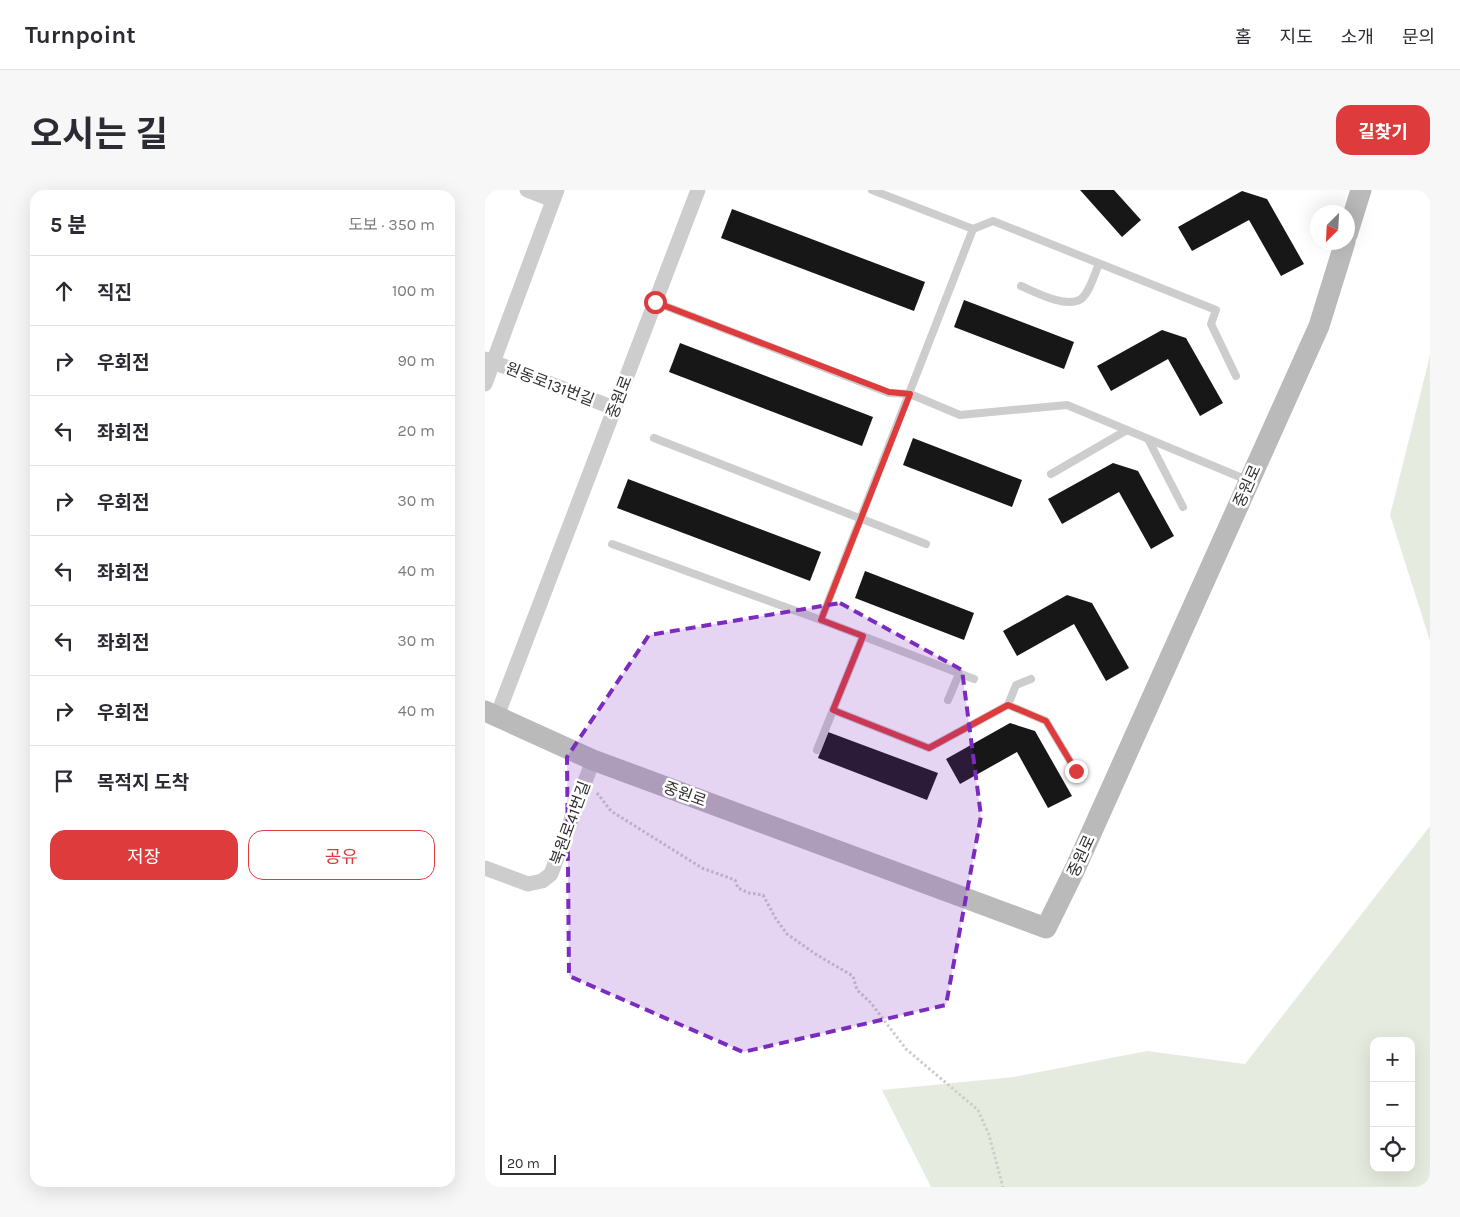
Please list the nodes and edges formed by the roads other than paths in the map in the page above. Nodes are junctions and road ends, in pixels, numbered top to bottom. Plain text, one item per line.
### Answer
1 (527, 190) edge
2 (698, 190) edge
3 (872, 190) edge
4 (1361, 190) edge
5 (555, 195) edge
6 (1355, 209) edge
7 (973, 229) junction
8 (1343, 250) edge
9 (1099, 264) junction
10 (1021, 286) dead end
11 (655, 302) junction
12 (489, 361) edge
13 (1237, 376) dead end
14 (485, 384) edge
15 (910, 394) junction
16 (614, 408) junction
17 (1127, 430) junction
18 (654, 438) dead end
19 (1148, 439) junction
20 (1051, 474) dead end
21 (1249, 481) junction
22 (1183, 507) dead end
23 (861, 519) junction
24 (612, 544) dead end
25 (925, 544) dead end
26 (821, 620) junction
27 (863, 636) junction
28 (959, 674) junction
29 (973, 679) dead end
30 (1031, 679) dead end
31 (948, 700) dead end
32 (1008, 705) junction
33 (833, 710) junction
34 (491, 714) edge
35 (817, 750) dead end
36 (593, 760) junction
37 (1076, 771) dead end
38 (485, 868) edge

1 - 5 street
2 - 11 street, 중원로
3 - 7 lane
4 - 6 street
5 - 12 street
7 - 9 lane
7 - 15 lane
8 - 21 street, 중원로
9 - 10 lane
9 - 13 lane
11 - 15 lane
11 - 16 street, 중원로
12 - 14 street
12 - 16 street, 원동로131번길
15 - 17 lane
15 - 23 lane
16 - 34 street, 중원로
17 - 19 lane
17 - 20 lane
18 - 23 lane
19 - 21 lane
19 - 22 lane
21 - 36 street, 중원로
23 - 25 lane
23 - 26 lane
24 - 26 lane
26 - 27 lane
27 - 28 lane
27 - 33 lane
28 - 29 lane
28 - 31 lane
30 - 32 lane
32 - 33 lane
32 - 37 lane
33 - 35 lane
34 - 36 street, 중원로
36 - 38 street, 북원로41번길

